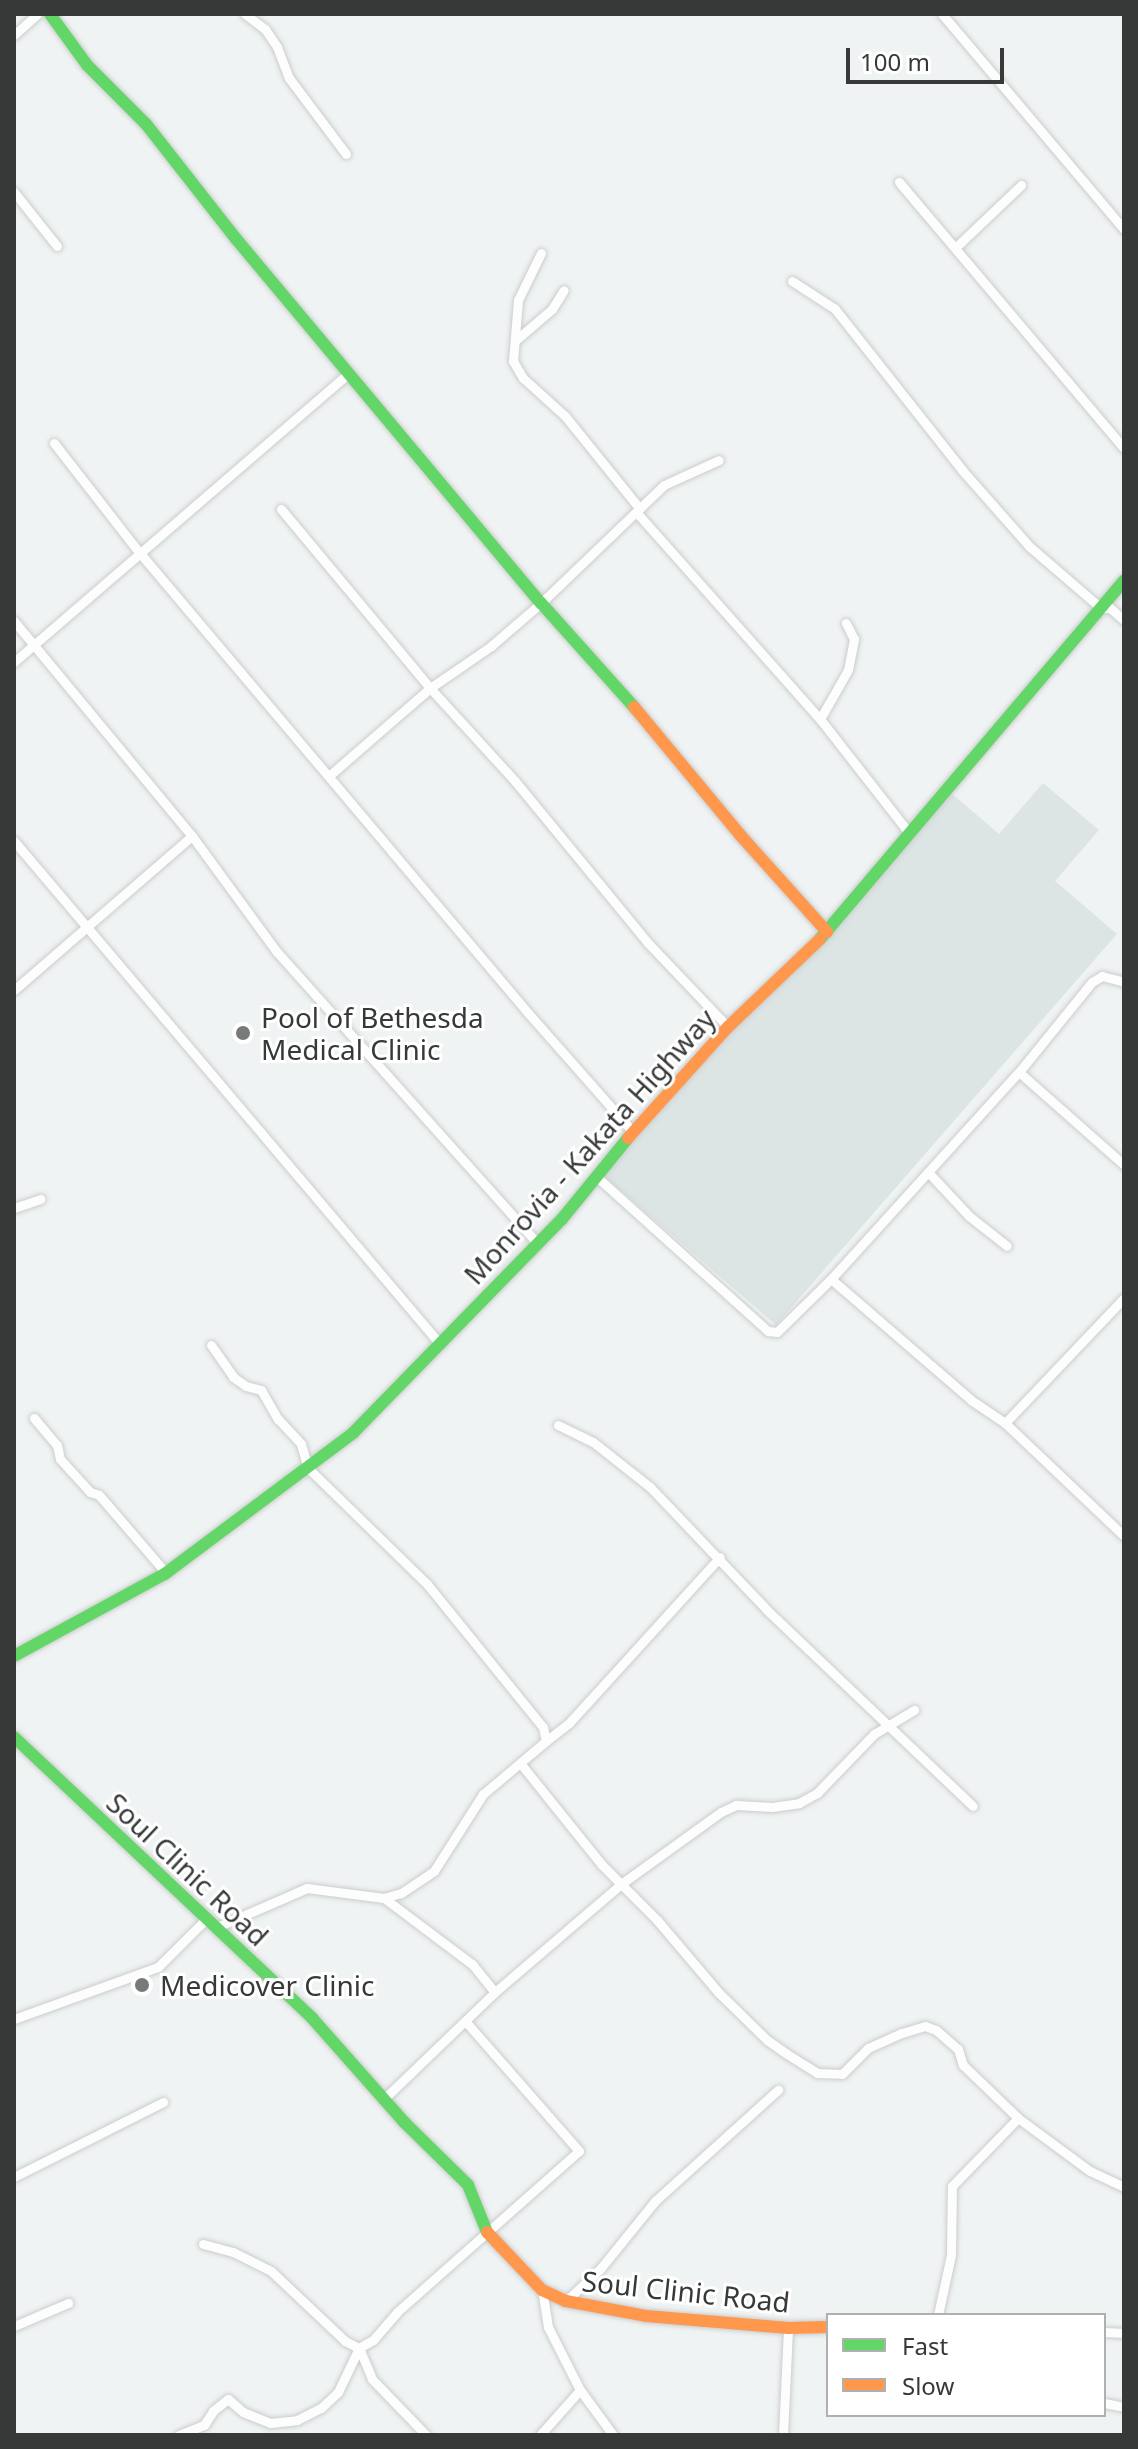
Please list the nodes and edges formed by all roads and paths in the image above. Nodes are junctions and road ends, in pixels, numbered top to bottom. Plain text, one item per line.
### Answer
1 (37, 14) edge
2 (50, 14) edge
3 (245, 14) edge
4 (942, 14) edge
5 (14, 35) edge
6 (346, 154) dead end
7 (899, 182) dead end
8 (1021, 185) dead end
9 (14, 192) edge
10 (1124, 229) edge
11 (57, 246) dead end
12 (956, 247) junction
13 (541, 253) dead end
14 (792, 281) dead end
15 (564, 290) dead end
16 (517, 339) junction
17 (349, 373) junction
18 (54, 443) dead end
19 (1124, 448) edge
20 (719, 460) dead end
21 (281, 509) dead end
22 (638, 511) junction
23 (139, 552) junction
24 (1124, 581) edge
25 (541, 603) junction
26 (1101, 608) junction
27 (1124, 620) edge
28 (14, 621) edge
29 (846, 623) dead end
30 (35, 645) junction
31 (14, 662) edge
32 (430, 688) junction
33 (820, 719) junction
34 (330, 775) junction
35 (910, 834) junction
36 (192, 836) junction
37 (14, 841) edge
38 (86, 927) junction
39 (827, 932) junction
40 (1124, 982) edge
41 (14, 990) edge
42 (728, 1027) junction
43 (1019, 1072) junction
44 (633, 1132) junction
45 (1124, 1165) edge
46 (928, 1172) junction
47 (598, 1178) junction
48 (40, 1199) dead end
49 (14, 1208) edge
50 (536, 1242) junction
51 (1007, 1246) dead end
52 (831, 1279) junction
53 (1124, 1298) edge
54 (440, 1344) junction
55 (211, 1345) dead end
56 (34, 1418) dead end
57 (1005, 1423) junction
58 (558, 1425) dead end
59 (308, 1468) junction
60 (1124, 1536) edge
61 (720, 1557) junction
62 (166, 1573) junction
63 (14, 1656) edge
64 (914, 1710) dead end
65 (886, 1725) junction
66 (14, 1737) edge
67 (546, 1741) junction
68 (520, 1763) junction
69 (973, 1806) dead end
70 (621, 1884) junction
71 (384, 1898) junction
72 (210, 1924) junction
73 (495, 1992) junction
74 (14, 2019) edge
75 (467, 2023) junction
76 (778, 2090) dead end
77 (385, 2098) junction
78 (163, 2102) dead end
79 (1018, 2118) junction
80 (14, 2177) edge
81 (1124, 2187) edge
82 (486, 2231) junction
83 (203, 2244) dead end
84 (542, 2290) junction
85 (566, 2301) junction
86 (68, 2303) dead end
87 (938, 2313) edge
88 (14, 2326) edge
89 (826, 2327) edge
90 (788, 2328) junction
91 (359, 2348) junction
92 (580, 2390) junction
93 (179, 2435) edge
94 (426, 2435) edge
95 (540, 2435) edge
96 (613, 2435) edge
97 (783, 2435) edge

1 - 5 street
2 - 17 main road
3 - 6 street
4 - 10 street
7 - 12 street
8 - 12 street
9 - 11 street
12 - 19 street
13 - 16 street
14 - 26 street
15 - 16 street
16 - 22 street
17 - 23 street
17 - 25 main road
18 - 23 street
20 - 22 street
21 - 32 street
22 - 25 street
22 - 33 street
23 - 30 street
23 - 34 street
24 - 26 main road, Monrovia - Kakata Highway
25 - 32 street
25 - 39 main road
26 - 27 street
26 - 35 main road, Monrovia - Kakata Highway
28 - 30 street
29 - 33 street
30 - 31 street
30 - 36 street
32 - 34 street
32 - 42 street
33 - 35 street
34 - 44 street
35 - 39 main road, Monrovia - Kakata Highway
36 - 38 street
36 - 50 street
37 - 38 street
38 - 41 street
38 - 54 street
39 - 42 main road, Monrovia - Kakata Highway
40 - 43 street
42 - 44 main road, Monrovia - Kakata Highway
43 - 45 street
43 - 46 street
44 - 47 main road, Monrovia - Kakata Highway
46 - 51 street
46 - 52 street
47 - 50 main road, Monrovia - Kakata Highway
47 - 52 street
48 - 49 street
50 - 54 main road, Monrovia - Kakata Highway
52 - 57 street
53 - 57 street
54 - 59 main road, Monrovia - Kakata Highway
55 - 59 street
56 - 62 street
57 - 60 street
58 - 61 street
59 - 62 main road, Monrovia - Kakata Highway
59 - 67 street
61 - 65 street
61 - 67 street
62 - 63 main road, Monrovia - Kakata Highway
64 - 65 street
65 - 69 street
65 - 70 street
66 - 72 main road, Soul Clinic Road
67 - 68 street
68 - 70 street
68 - 71 street
70 - 73 street
70 - 79 street
71 - 72 street
71 - 73 street
72 - 74 street
72 - 77 main road, Soul Clinic Road
73 - 75 street
75 - 77 street
75 - 82 street
76 - 85 street
77 - 82 main road, Soul Clinic Road
78 - 80 street
79 - 81 street
79 - 87 street
82 - 84 main road, Soul Clinic Road
82 - 91 street
83 - 91 street
84 - 85 main road, Soul Clinic Road
84 - 92 street
85 - 90 main road, Soul Clinic Road
86 - 88 street
89 - 90 main road, Soul Clinic Road
90 - 97 street
91 - 93 street
91 - 94 street
92 - 95 street
92 - 96 street

